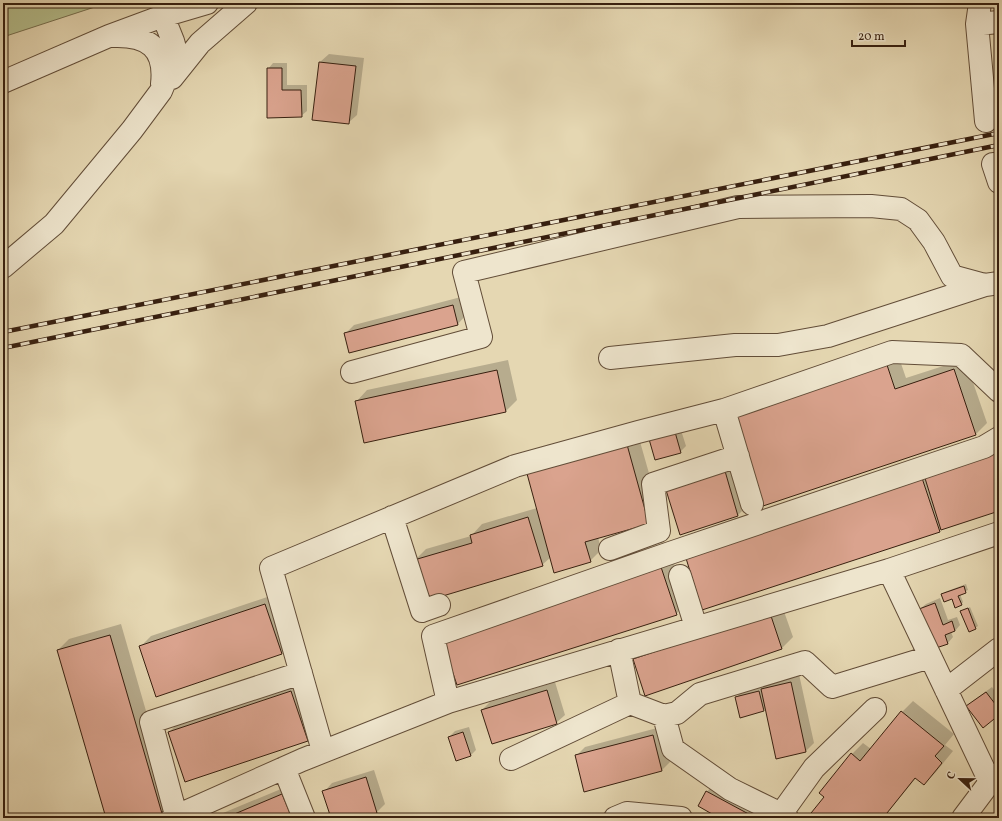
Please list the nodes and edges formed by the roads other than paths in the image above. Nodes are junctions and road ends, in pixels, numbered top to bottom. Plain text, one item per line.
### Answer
1 (208, 3) edge
2 (246, 3) edge
3 (980, 3) edge
4 (163, 16) junction
5 (999, 22) edge
6 (977, 24) junction
7 (109, 36) junction
8 (3, 82) edge
9 (161, 91) junction
10 (986, 121) dead end
11 (3, 267) edge
12 (992, 284) edge
13 (610, 358) dead end
14 (352, 372) dead end
15 (999, 391) edge
16 (724, 410) junction
17 (999, 438) edge
18 (738, 456) junction
19 (752, 504) dead end
20 (392, 518) junction
21 (999, 532) edge
22 (610, 549) dead end
23 (889, 570) junction
24 (680, 576) dead end
25 (439, 605) dead end
26 (696, 627) junction
27 (999, 649) edge
28 (618, 650) junction
29 (930, 657) junction
30 (301, 673) junction
31 (946, 690) junction
32 (448, 702) junction
33 (630, 703) junction
34 (875, 709) dead end
35 (664, 716) junction
36 (323, 751) junction
37 (511, 759) dead end
38 (284, 768) junction
39 (994, 778) edge
40 (784, 816) edge
41 (174, 817) edge
42 (304, 818) edge
43 (615, 818) edge
44 (681, 818) edge
45 (963, 818) edge

1 - 4 street
2 - 9 street
3 - 6 street
4 - 7 street
4 - 9 street
5 - 6 street
6 - 10 street
7 - 8 street
7 - 9 street
9 - 11 street
12 - 13 street
12 - 14 street
15 - 16 street
16 - 18 street
16 - 20 street
17 - 32 street
18 - 19 street
18 - 22 street
20 - 25 street
20 - 30 street
21 - 23 street
23 - 26 street
23 - 29 street
24 - 26 street
26 - 28 street
27 - 31 street
28 - 32 street
28 - 33 street
29 - 31 street
29 - 35 street
30 - 36 street
30 - 41 street
31 - 39 street
32 - 36 street
33 - 35 street
33 - 37 street
34 - 40 street
35 - 40 street
36 - 38 street
38 - 41 street
38 - 42 street
39 - 45 street
43 - 44 street

